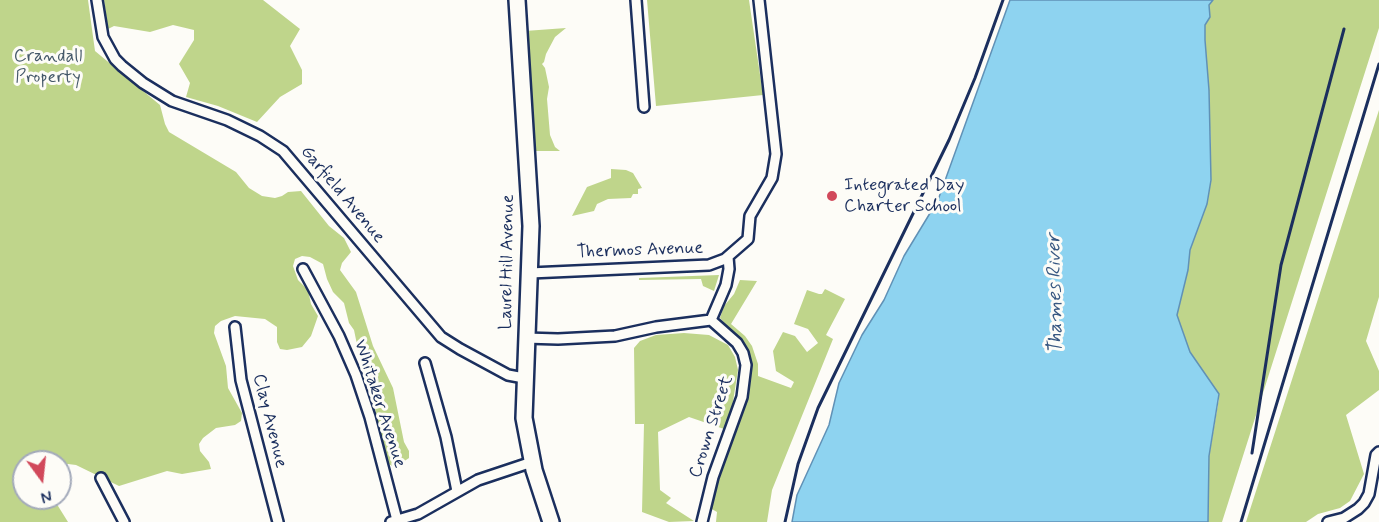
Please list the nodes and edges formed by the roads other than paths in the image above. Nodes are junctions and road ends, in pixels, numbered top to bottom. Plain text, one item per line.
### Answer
1 (98, 0) edge
2 (517, 0) edge
3 (636, 0) edge
4 (759, 0) edge
5 (644, 107) dead end
6 (728, 257) junction
7 (303, 269) dead end
8 (530, 273) junction
9 (711, 320) junction
10 (235, 327) dead end
11 (525, 338) junction
12 (425, 363) dead end
13 (524, 378) junction
14 (1379, 452) edge
15 (532, 462) junction
16 (102, 478) dead end
17 (457, 491) junction
18 (394, 521) edge
19 (124, 522) edge
20 (278, 522) edge
21 (551, 522) edge
22 (702, 522) edge
23 (1328, 522) edge

1 - 13 street, Garfield Avenue
2 - 8 highway, Laurel Hill Avenue
3 - 5 street
4 - 6 street, Thermos Avenue
6 - 8 street, Thermos Avenue
6 - 9 street
7 - 18 street, Whitaker Avenue
8 - 11 highway, Laurel Hill Avenue
9 - 11 street
9 - 22 street, Crown Street
10 - 20 street, Clay Avenue
11 - 13 highway, Laurel Hill Avenue
12 - 17 street
13 - 15 highway, Laurel Hill Avenue
14 - 23 street
15 - 17 street
15 - 21 highway, Laurel Hill Avenue
16 - 19 street
17 - 18 street

